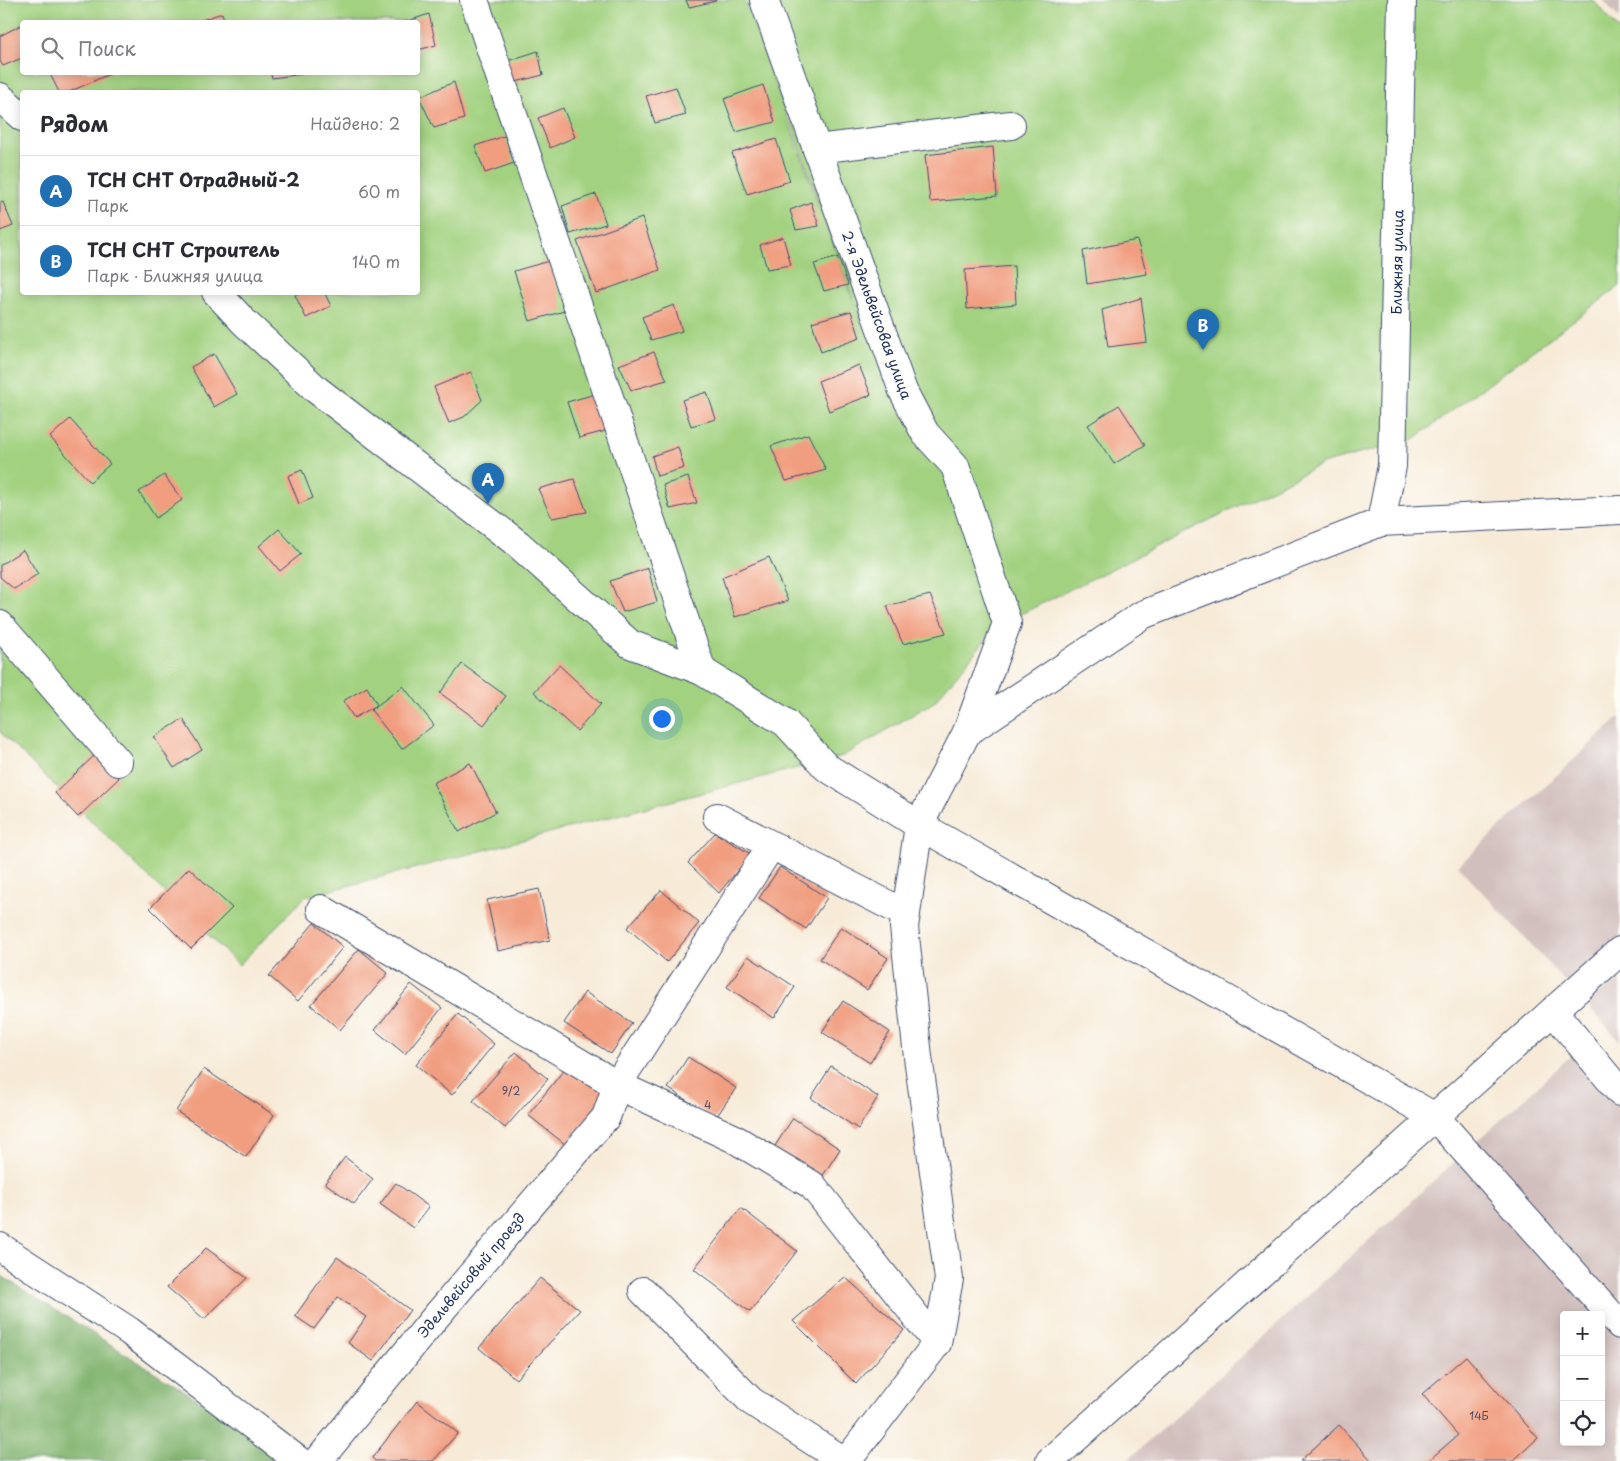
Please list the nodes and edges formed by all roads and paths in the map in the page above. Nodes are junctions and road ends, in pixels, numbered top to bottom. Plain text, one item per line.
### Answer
1 (474, 0) edge
2 (764, 0) edge
3 (1402, 0) edge
4 (0, 97) edge
5 (20, 115) edge
6 (1011, 125) dead end
7 (817, 149) junction
8 (219, 295) edge
9 (1620, 510) edge
10 (1381, 522) junction
11 (0, 625) edge
12 (702, 671) junction
13 (967, 732) junction
14 (118, 762) dead end
15 (717, 817) dead end
16 (919, 826) junction
17 (771, 846) junction
18 (321, 909) dead end
19 (906, 914) junction
20 (1620, 951) edge
21 (1553, 1012) junction
22 (617, 1085) junction
23 (1620, 1092) edge
24 (1435, 1117) junction
25 (0, 1247) edge
26 (643, 1291) dead end
27 (1620, 1325) edge
28 (937, 1343) junction
29 (299, 1461) edge
30 (318, 1461) edge
31 (845, 1461) edge
32 (1050, 1461) edge

1 - 12 street
2 - 7 street, 2-я Эдельвейсовая улица
3 - 10 street, Ближняя улица
4 - 5 street
6 - 7 street
7 - 13 street, 2-я Эдельвейсовая улица
8 - 12 street
9 - 10 street
10 - 13 street
11 - 14 street
12 - 16 street
13 - 16 street, 2-я Эдельвейсовая улица
15 - 17 street
16 - 19 street, 2-я Эдельвейсовая улица
16 - 24 street
17 - 19 street
17 - 22 street, Эдельвейсовый проезд
18 - 22 street
19 - 28 street, 2-я Эдельвейсовая улица
20 - 21 street
21 - 23 street
21 - 24 street
22 - 28 street
22 - 30 street, Эдельвейсовый проезд
24 - 27 street
24 - 32 street
25 - 29 street
26 - 31 street
28 - 31 street

